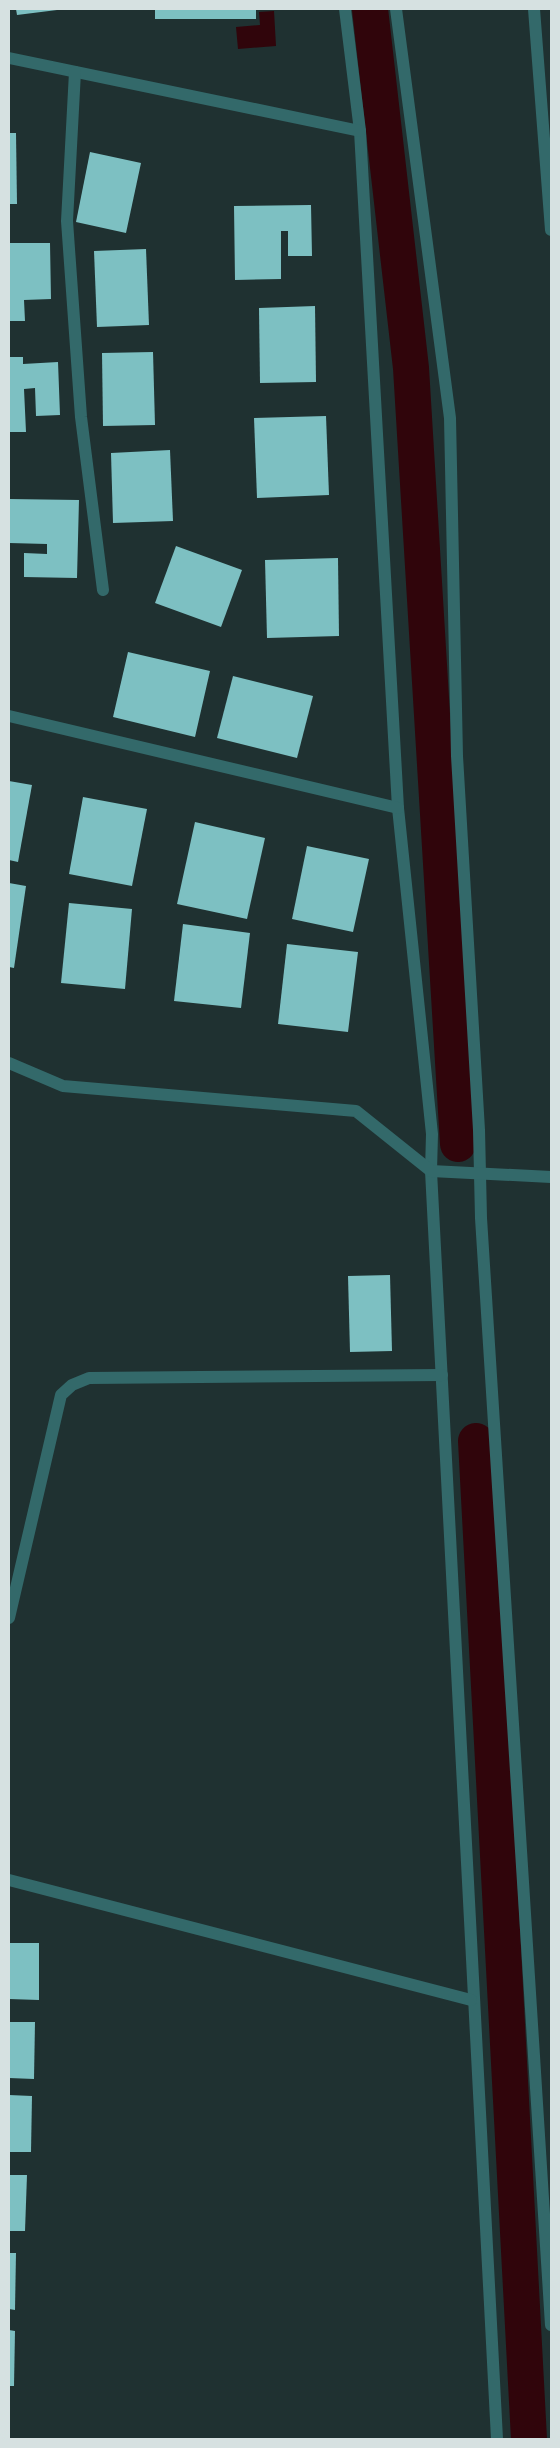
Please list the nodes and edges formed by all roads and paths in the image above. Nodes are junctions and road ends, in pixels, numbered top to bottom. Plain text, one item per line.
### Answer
1 (345, 9) edge
2 (396, 9) edge
3 (534, 9) edge
4 (9, 58) edge
5 (75, 72) junction
6 (360, 131) junction
7 (551, 230) edge
8 (103, 590) dead end
9 (9, 716) edge
10 (398, 808) junction
11 (9, 1063) edge
12 (431, 1171) junction
13 (480, 1174) junction
14 (551, 1177) edge
15 (442, 1375) junction
16 (9, 1618) edge
17 (9, 1880) edge
18 (471, 2000) junction
19 (551, 2325) edge
20 (497, 2439) edge

1 - 6 street
2 - 13 street
3 - 7 street
4 - 5 street
5 - 6 street
5 - 8 street
6 - 10 street
9 - 10 street
10 - 12 street
11 - 12 street
12 - 13 street
12 - 15 street
13 - 14 street
13 - 19 street
15 - 16 street
15 - 18 street
17 - 18 street
18 - 20 street

